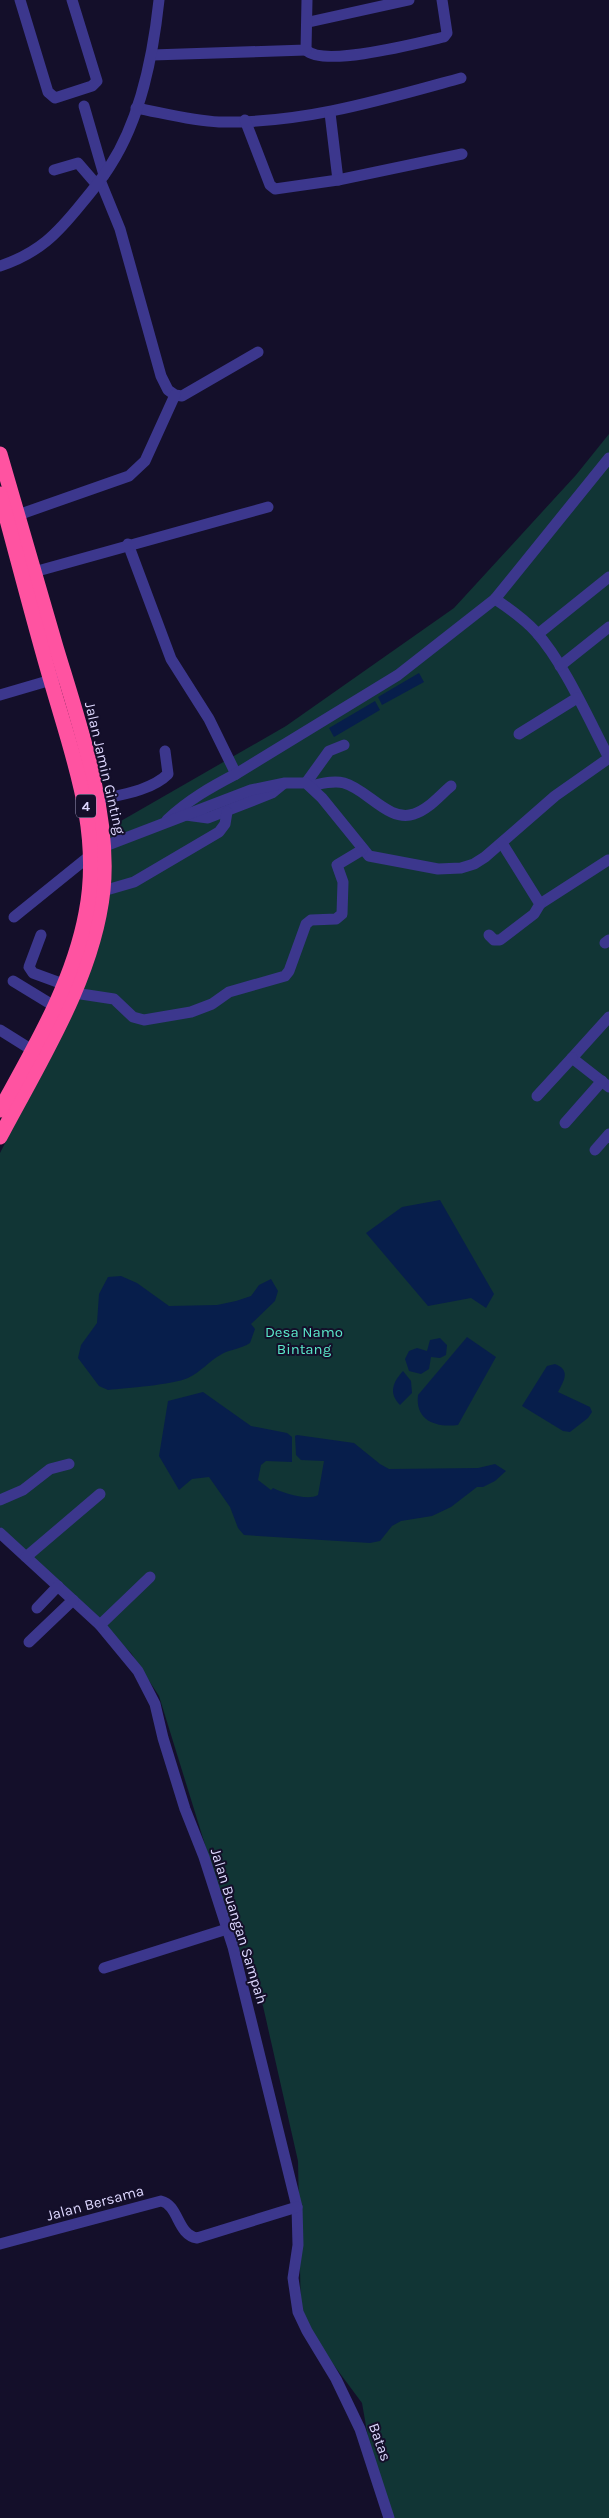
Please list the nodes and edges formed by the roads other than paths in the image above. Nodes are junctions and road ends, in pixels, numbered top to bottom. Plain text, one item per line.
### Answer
1 (20, 0) edge
2 (72, 0) edge
3 (158, 0) edge
4 (308, 0) edge
5 (409, 0) edge
6 (442, 0) edge
7 (309, 22) junction
8 (306, 50) junction
9 (152, 55) junction
10 (461, 78) dead end
11 (84, 106) dead end
12 (136, 108) junction
13 (330, 112) junction
14 (246, 120) junction
15 (462, 154) dead end
16 (54, 170) dead end
17 (100, 180) junction
18 (338, 180) junction
19 (0, 266) edge
20 (258, 352) dead end
21 (175, 395) junction
22 (0, 454) edge
23 (609, 458) edge
24 (0, 494) edge
25 (268, 507) dead end
26 (18, 515) junction
27 (128, 544) junction
28 (34, 572) junction
29 (609, 576) edge
30 (494, 599) junction
31 (609, 627) edge
32 (538, 634) junction
33 (560, 666) junction
34 (58, 678) junction
35 (0, 695) edge
36 (577, 698) junction
37 (519, 734) dead end
38 (344, 745) dead end
39 (165, 751) dead end
40 (609, 758) edge
41 (236, 774) junction
42 (285, 783) junction
43 (308, 785) junction
44 (451, 786) dead end
45 (97, 800) junction
46 (227, 812) junction
47 (186, 815) junction
48 (164, 823) junction
49 (502, 843) junction
50 (98, 850) junction
51 (362, 850) junction
52 (609, 858) edge
53 (609, 865) edge
54 (103, 891) junction
55 (540, 904) junction
56 (14, 917) dead end
57 (41, 935) dead end
58 (489, 935) dead end
59 (12, 981) dead end
60 (69, 987) junction
61 (54, 1006) junction
62 (609, 1017) edge
63 (0, 1030) edge
64 (32, 1050) junction
65 (572, 1058) junction
66 (606, 1084) edge
67 (537, 1096) dead end
68 (0, 1110) edge
69 (565, 1123) dead end
70 (609, 1134) edge
71 (0, 1137) edge
72 (594, 1150) dead end
73 (69, 1464) dead end
74 (100, 1494) dead end
75 (0, 1500) edge
76 (0, 1534) edge
77 (26, 1557) junction
78 (150, 1577) dead end
79 (58, 1586) junction
80 (73, 1600) junction
81 (37, 1608) dead end
82 (100, 1625) junction
83 (29, 1642) dead end
84 (226, 1929) junction
85 (104, 1968) dead end
86 (297, 2207) junction
87 (0, 2244) edge
88 (336, 2379) joint
89 (389, 2518) edge

1 - 2 street
3 - 9 street
4 - 7 street
5 - 7 street
6 - 8 street
7 - 8 street
8 - 9 street
9 - 12 street
10 - 13 street
11 - 17 street
12 - 14 street
12 - 17 street
13 - 14 street
13 - 18 street
14 - 18 street
15 - 18 street
16 - 17 street
17 - 19 street
17 - 21 street
20 - 21 street
21 - 26 street
22 - 26 highway, Jalan Jamin Ginting / 4
23 - 30 street
24 - 34 highway, Jalan Jamin Ginting / 4
25 - 27 street
26 - 28 highway, Jalan Jamin Ginting / 4
27 - 28 street
27 - 41 street
28 - 34 highway, Jalan Jamin Ginting / 4
29 - 32 street
30 - 32 street
30 - 41 street
31 - 33 street
32 - 33 street
33 - 36 street
34 - 35 street
34 - 45 highway, Jalan Jamin Ginting / 4
34 - 50 highway, Jalan Jamin Ginting / 4
36 - 37 street
36 - 40 street
38 - 43 street
39 - 45 street
40 - 49 street
41 - 48 street
42 - 43 street
42 - 46 street
42 - 47 street
43 - 44 street
43 - 51 street
45 - 50 highway, Jalan Jamin Ginting / 4
46 - 47 street
46 - 54 street
47 - 48 street
48 - 50 street
49 - 51 street
49 - 55 street
50 - 54 highway, Jalan Jamin Ginting / 4
50 - 56 street
50 - 60 highway, Jalan Jamin Ginting / 4
51 - 60 street
52 - 53 street
52 - 55 street
54 - 60 highway, Jalan Jamin Ginting / 4
55 - 58 street
57 - 60 street
59 - 61 street
60 - 61 highway, Jalan Jamin Ginting / 4
60 - 71 highway, Jalan Jamin Ginting / 4
61 - 64 highway, Jalan Jamin Ginting / 4
62 - 65 street
63 - 64 street
64 - 68 highway, Jalan Jamin Ginting / 4
65 - 66 street
65 - 67 street
66 - 69 street
70 - 72 street
73 - 75 street
74 - 77 street
76 - 77 street, Jalan Buangan Sampah
77 - 79 street, Jalan Buangan Sampah
78 - 82 street
79 - 80 street, Jalan Buangan Sampah
79 - 81 street
80 - 82 street, Jalan Buangan Sampah
80 - 83 street
82 - 84 street, Jalan Buangan Sampah
84 - 85 street
84 - 86 street, Jalan Buangan Sampah
86 - 87 street, Jalan Bersama
86 - 88 street, Jalan Buangan Sampah
88 - 89 street, Batas

